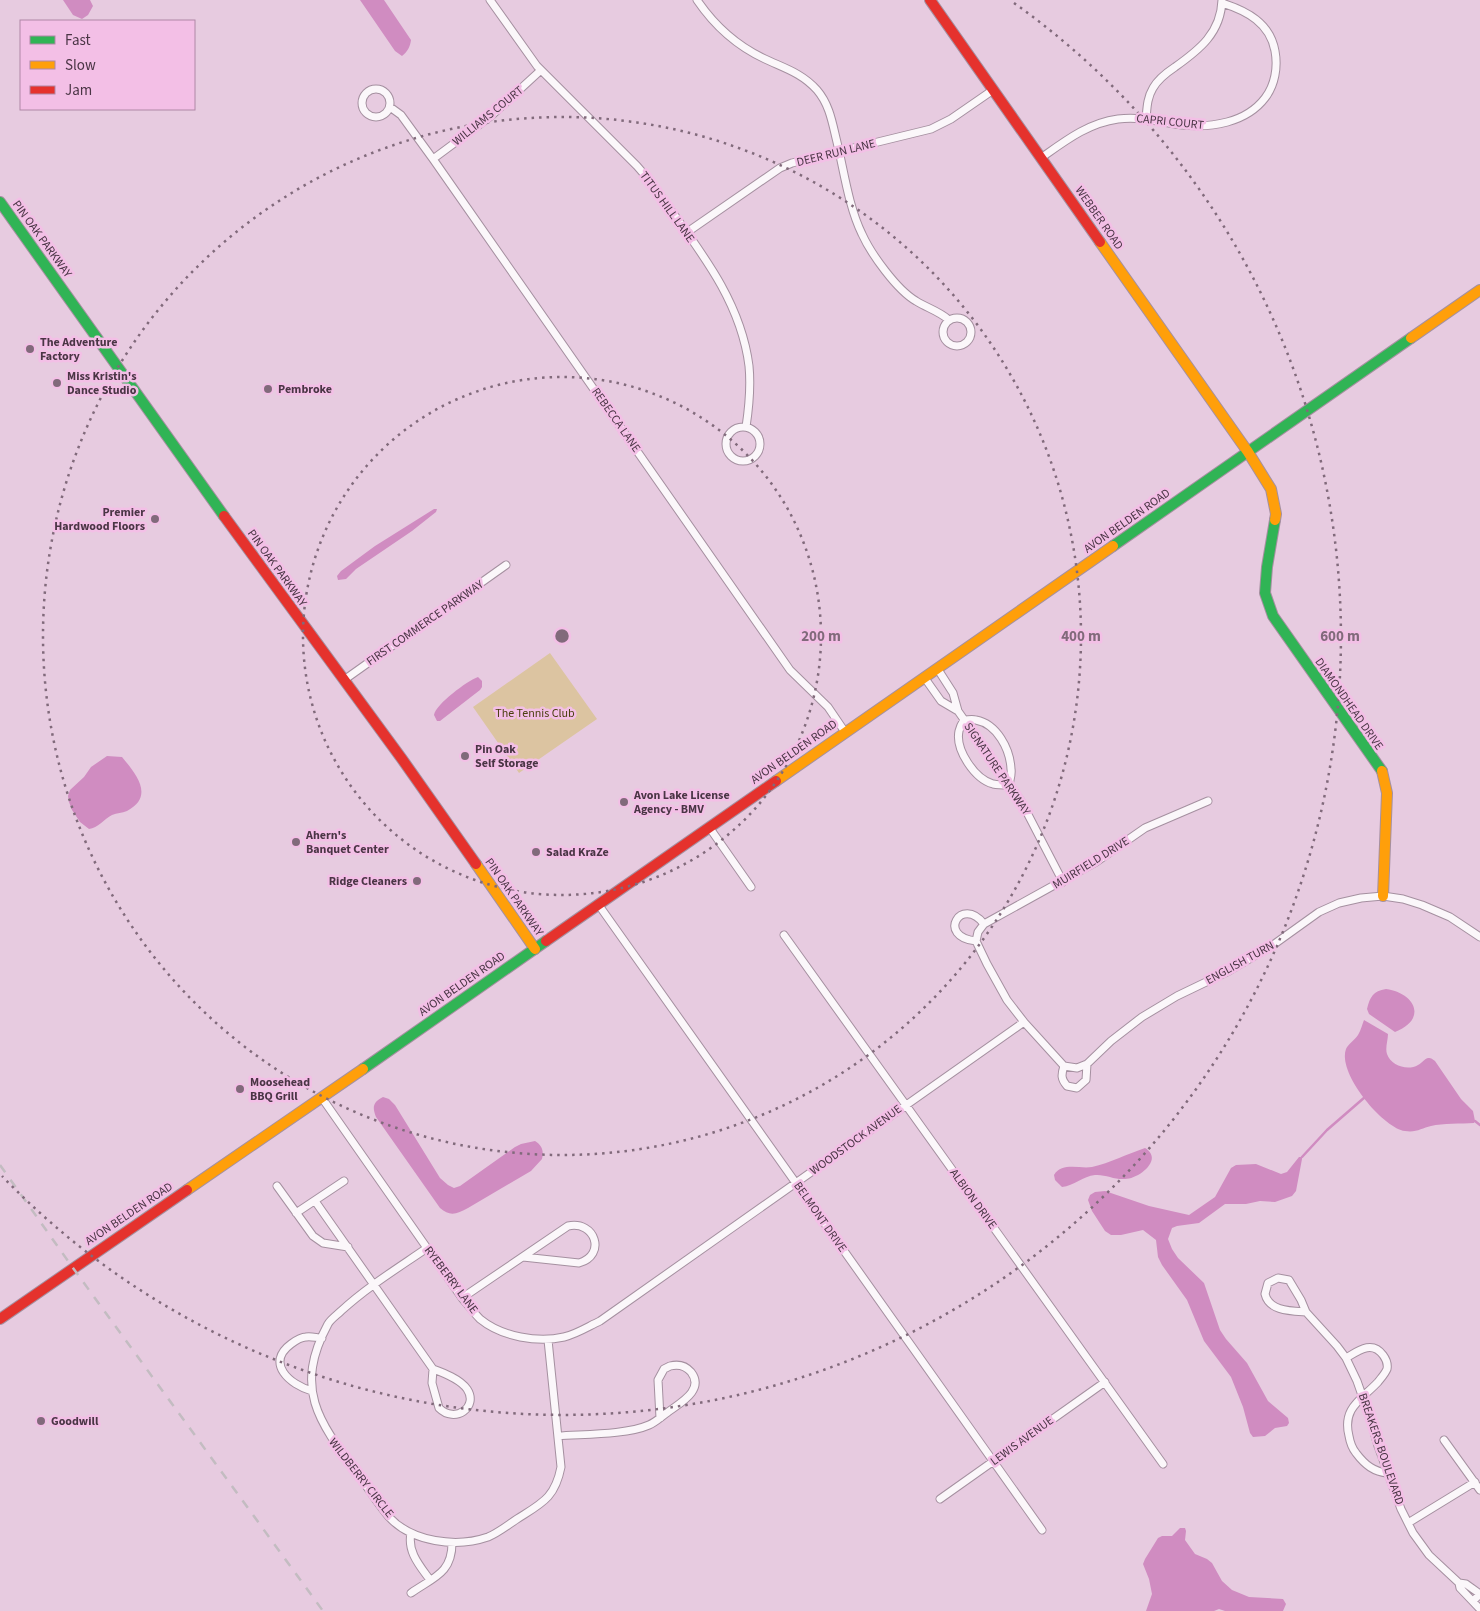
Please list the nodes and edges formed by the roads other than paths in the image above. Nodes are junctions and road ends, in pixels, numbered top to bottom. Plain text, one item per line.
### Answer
1 (490, 0) edge
2 (697, 0) edge
3 (930, 0) edge
4 (1222, 2) edge
5 (541, 70) junction
6 (993, 90) junction
7 (390, 107) junction
8 (1146, 118) junction
9 (840, 151) junction
10 (1041, 158) junction
11 (433, 159) junction
12 (0, 202) edge
13 (686, 233) junction
14 (1480, 290) edge
15 (949, 320) junction
16 (746, 427) junction
17 (1248, 452) junction
18 (506, 565) dead end
19 (937, 668) junction
20 (924, 677) junction
21 (344, 680) junction
22 (958, 711) junction
23 (964, 720) junction
24 (845, 732) junction
25 (1009, 785) junction
26 (1208, 801) dead end
27 (709, 827) junction
28 (1063, 882) junction
29 (751, 887) dead end
30 (1383, 896) junction
31 (598, 904) junction
32 (984, 924) junction
33 (784, 935) dead end
34 (1480, 937) edge
35 (976, 941) junction
36 (535, 949) junction
37 (1024, 1022) junction
38 (1087, 1064) junction
39 (1064, 1066) junction
40 (322, 1098) junction
41 (906, 1104) junction
42 (344, 1181) dead end
43 (796, 1183) junction
44 (277, 1186) dead end
45 (315, 1201) junction
46 (296, 1213) junction
47 (348, 1247) junction
48 (427, 1248) junction
49 (523, 1257) junction
50 (688, 1258) joint
51 (374, 1285) junction
52 (462, 1298) junction
53 (1306, 1312) junction
54 (0, 1319) edge
55 (322, 1338) junction
56 (548, 1340) junction
57 (1346, 1358) junction
58 (433, 1369) junction
59 (1105, 1382) junction
60 (312, 1391) junction
61 (1364, 1396) junction
62 (660, 1418) junction
63 (558, 1436) junction
64 (1444, 1440) dead end
65 (994, 1462) junction
66 (1163, 1464) dead end
67 (1388, 1473) junction
68 (1475, 1482) junction
69 (1480, 1490) edge
70 (940, 1499) dead end
71 (1408, 1523) junction
72 (1042, 1530) dead end
73 (411, 1533) junction
74 (452, 1543) junction
75 (430, 1580) junction
76 (1459, 1583) junction
77 (411, 1593) dead end
78 (1480, 1594) edge
79 (1473, 1601) junction
80 (1480, 1609) edge

1 - 5 street, TITUS HILL LANE
2 - 9 street
3 - 6 street, WEBBER ROAD
4 - 8 street
4 - 8 street, CAPRI COURT
5 - 11 street, WILLIAMS COURT
5 - 13 street, TITUS HILL LANE
6 - 9 street, DEER RUN LANE
6 - 10 street, WEBBER ROAD
7 - 7 street, REBECCA LANE
7 - 11 street, REBECCA LANE
8 - 10 street, CAPRI COURT
9 - 13 street, DEER RUN LANE
9 - 15 street
10 - 17 street, WEBBER ROAD
11 - 24 street, REBECCA LANE
12 - 21 street, PIN OAK PARKWAY
13 - 16 street, TITUS HILL LANE
14 - 17 street, AVON BELDEN ROAD
15 - 15 street
16 - 16 street
17 - 19 street, AVON BELDEN ROAD
17 - 30 street, DIAMONDHEAD DRIVE
18 - 21 street, FIRST COMMERCE PARKWAY
19 - 20 street, AVON BELDEN ROAD
19 - 22 street, SIGNATURE PARKWAY
20 - 22 street, SIGNATURE PARKWAY
20 - 24 street, AVON BELDEN ROAD
21 - 36 street, PIN OAK PARKWAY
22 - 23 street, SIGNATURE PARKWAY
23 - 25 street, SIGNATURE PARKWAY
23 - 25 street
23 - 25 street
24 - 27 street, AVON BELDEN ROAD
25 - 28 street, SIGNATURE PARKWAY
26 - 28 street, MUIRFIELD DRIVE
27 - 29 street
27 - 31 street, AVON BELDEN ROAD
28 - 32 street, MUIRFIELD DRIVE
30 - 34 street, ENGLISH TURN
30 - 38 street, ENGLISH TURN
31 - 36 street, AVON BELDEN ROAD
31 - 43 street, BELMONT DRIVE
32 - 35 street, MUIRFIELD DRIVE
32 - 35 street
33 - 41 street, ALBION DRIVE
35 - 37 street
36 - 40 street, AVON BELDEN ROAD
37 - 39 street
37 - 41 street, WOODSTOCK AVENUE
38 - 39 street
38 - 39 street
40 - 48 street, RYEBERRY LANE
40 - 54 street, AVON BELDEN ROAD
41 - 43 street, WOODSTOCK AVENUE
41 - 59 street, ALBION DRIVE
42 - 45 street
43 - 50 street, WOODSTOCK AVENUE
43 - 65 street, BELMONT DRIVE
44 - 46 street
45 - 46 street
45 - 47 street
46 - 47 street
47 - 51 street
48 - 51 street, WILDBERRY CIRCLE
48 - 52 street, RYEBERRY LANE
49 - 49 street
49 - 52 street
50 - 56 street, RYEBERRY LANE
51 - 55 street, WILDBERRY CIRCLE
51 - 58 street
52 - 56 street, RYEBERRY LANE
53 - 53 street, BREAKERS BOULEVARD
53 - 57 street, BREAKERS BOULEVARD
55 - 60 street, WILDBERRY CIRCLE
55 - 60 street
56 - 63 street, WILDBERRY CIRCLE
57 - 61 street, BREAKERS BOULEVARD
57 - 61 street
58 - 58 street
59 - 65 street, LEWIS AVENUE
59 - 66 street, ALBION DRIVE
60 - 73 street, WILDBERRY CIRCLE
61 - 67 street, BREAKERS BOULEVARD
61 - 67 street
62 - 62 street
62 - 63 street
63 - 74 street, WILDBERRY CIRCLE
64 - 68 street
65 - 70 street, LEWIS AVENUE
65 - 72 street, BELMONT DRIVE
67 - 71 street, BREAKERS BOULEVARD
68 - 69 street
68 - 71 street
71 - 76 street, BREAKERS BOULEVARD
73 - 74 street, WILDBERRY CIRCLE
73 - 75 street
74 - 75 street
75 - 77 street
76 - 78 street, BREAKERS BOULEVARD
76 - 79 street, BREAKERS BOULEVARD
78 - 79 street
79 - 80 street, BREAKERS BOULEVARD

